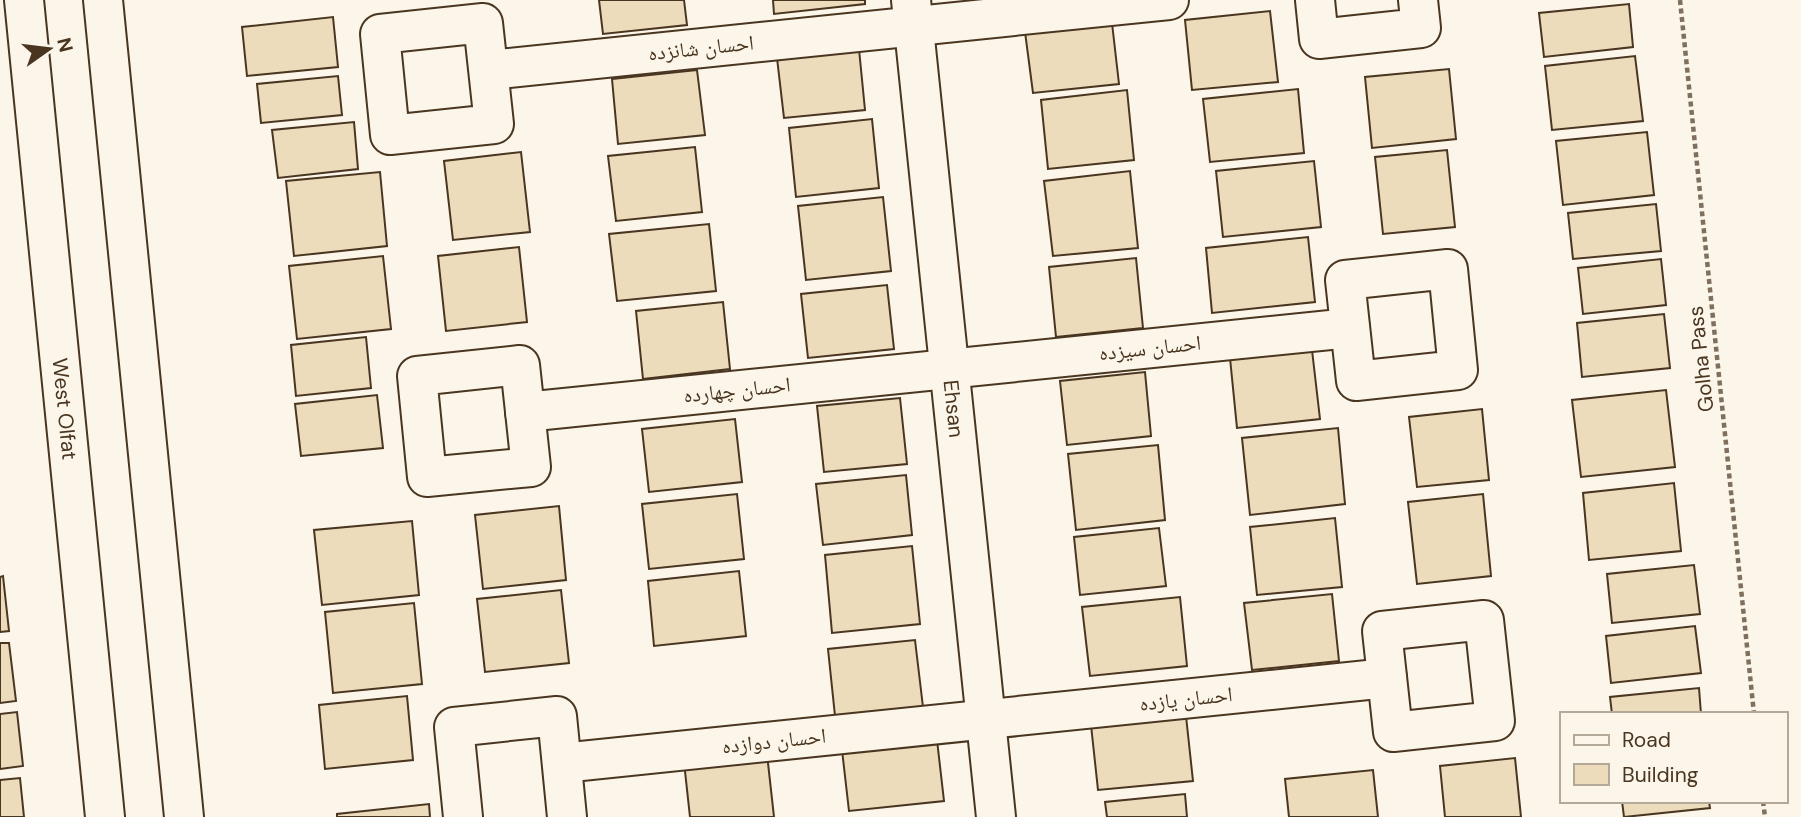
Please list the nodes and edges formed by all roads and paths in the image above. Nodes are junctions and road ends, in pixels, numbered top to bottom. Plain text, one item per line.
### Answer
1 (24, 0) edge
2 (103, 0) edge
3 (1169, 0) edge
4 (1315, 0) edge
5 (1418, 0) edge
6 (1679, 0) edge
7 (913, 13) edge
8 (489, 70) dead end
9 (1350, 328) dead end
10 (950, 369) junction
11 (525, 412) dead end
12 (1387, 678) dead end
13 (1754, 712) edge
14 (986, 719) junction
15 (562, 763) junction
16 (105, 817) edge
17 (184, 817) edge
18 (463, 817) edge
19 (568, 817) edge
20 (996, 817) edge

1 - 16 street, West Olfat
2 - 17 street
3 - 7 street, احسان شانزده
4 - 5 street
6 - 13 path, Golha Pass
7 - 8 street, احسان شانزده
7 - 10 street, Ehsan
9 - 10 street, احسان سیزده
10 - 11 street, احسان چهارده
10 - 14 street, Ehsan
12 - 14 street, احسان یازده
14 - 15 street, احسان دوازده
14 - 20 street, Ehsan
15 - 18 street
15 - 19 street

